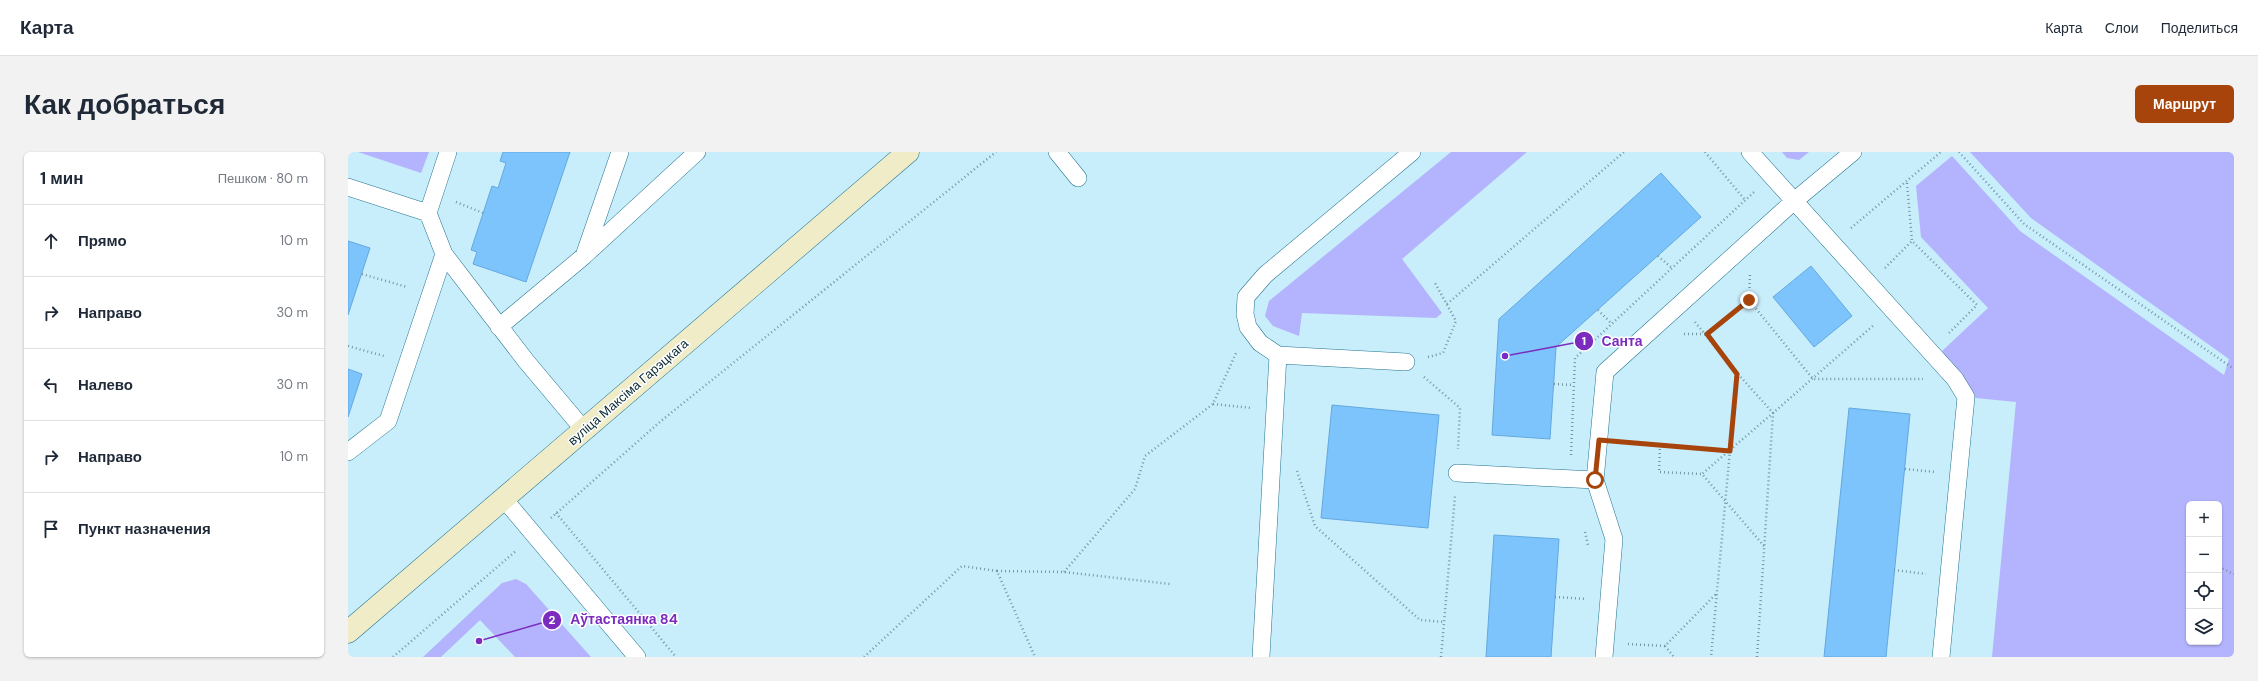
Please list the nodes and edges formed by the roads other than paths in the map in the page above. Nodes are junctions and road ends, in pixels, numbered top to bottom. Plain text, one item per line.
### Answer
1 (448, 152) edge
2 (620, 152) edge
3 (697, 152) edge
4 (908, 152) edge
5 (1057, 152) edge
6 (1412, 152) edge
7 (1750, 152) edge
8 (1853, 152) edge
9 (1078, 178) dead end
10 (348, 187) edge
11 (1793, 202) junction
12 (428, 213) junction
13 (444, 254) junction
14 (584, 256) junction
15 (499, 327) junction
16 (1278, 354) junction
17 (1406, 362) dead end
18 (584, 430) junction
19 (348, 452) edge
20 (1457, 473) dead end
21 (1595, 480) junction
22 (504, 499) junction
23 (348, 632) edge
24 (1605, 650) edge
25 (637, 657) edge
26 (1261, 657) edge
27 (1941, 657) edge

1 - 12 lane
2 - 14 lane
3 - 14 lane
4 - 18 main road, вуліца Максіма Гарэцкага
5 - 9 lane
6 - 16 lane
7 - 11 lane
8 - 11 lane
10 - 12 lane
11 - 21 lane
11 - 27 lane
12 - 13 lane
13 - 15 lane
13 - 19 lane
14 - 15 lane
15 - 18 lane
16 - 17 lane
16 - 26 lane
18 - 22 main road, вуліца Максіма Гарэцкага
20 - 21 lane
21 - 24 lane
22 - 23 main road, вуліца Максіма Гарэцкага
22 - 25 lane

